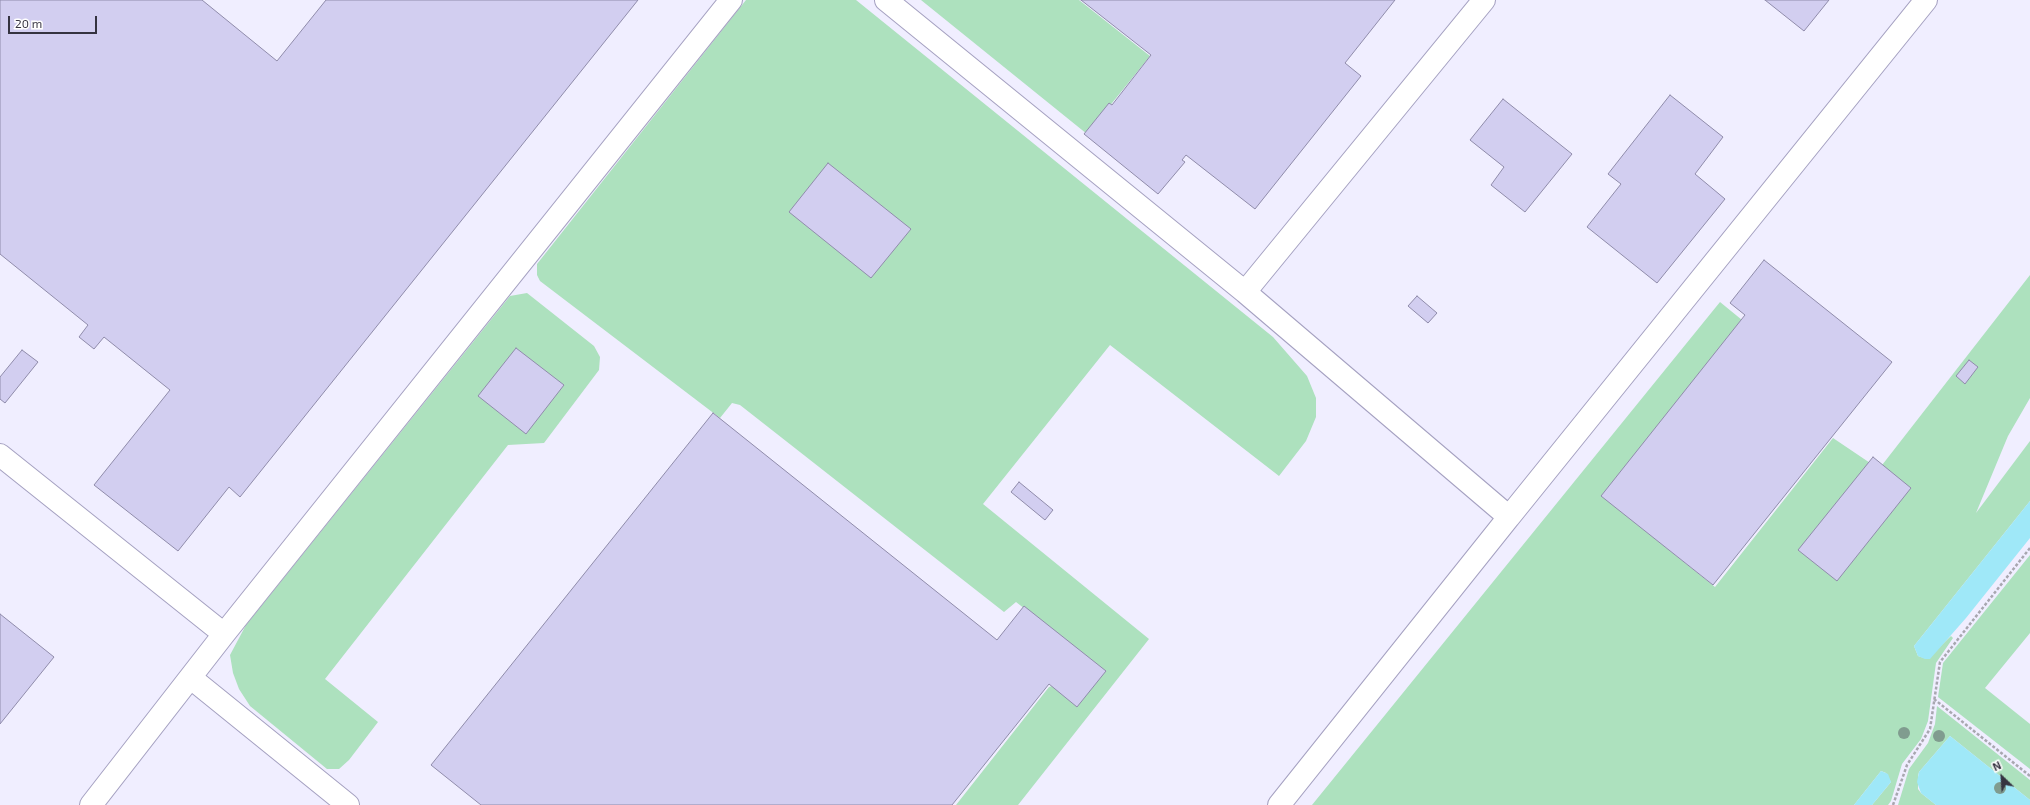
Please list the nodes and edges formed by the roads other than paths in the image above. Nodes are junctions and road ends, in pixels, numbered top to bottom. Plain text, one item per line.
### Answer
1 (731, 0) edge
2 (886, 0) edge
3 (1484, 0) edge
4 (1926, 0) edge
5 (1245, 292) junction
6 (0, 455) edge
7 (1509, 517) junction
8 (224, 634) junction
9 (191, 678) junction
10 (91, 805) edge
11 (348, 805) edge
12 (1279, 805) edge

1 - 8 lane
2 - 5 lane
3 - 5 lane
4 - 7 lane
5 - 7 lane
6 - 8 lane
7 - 12 lane
8 - 9 lane
9 - 10 lane
9 - 11 lane

